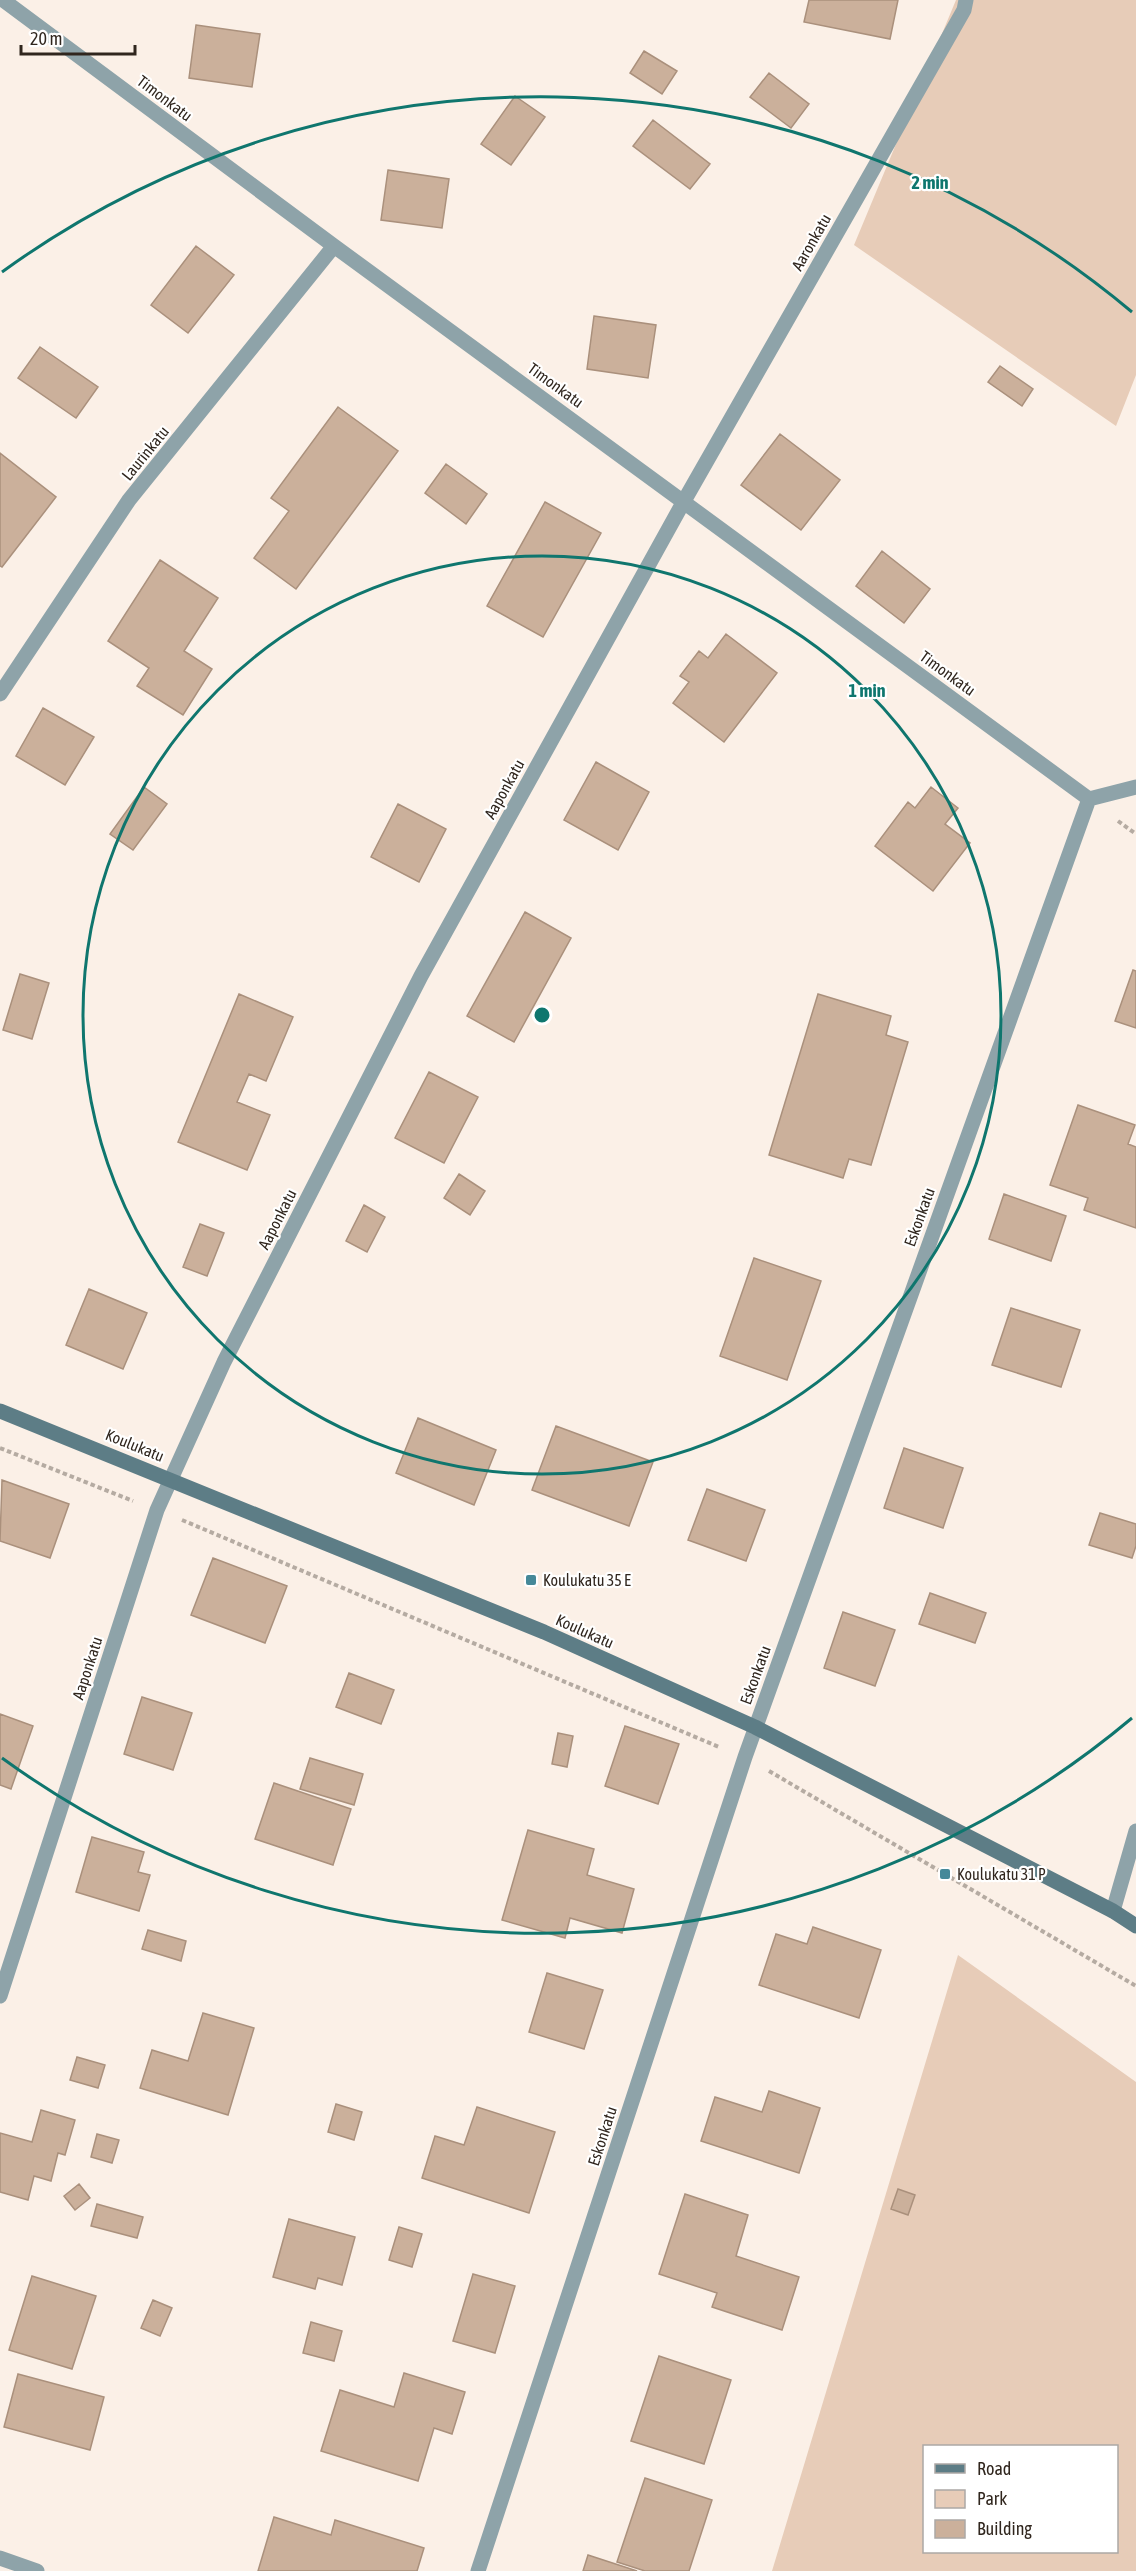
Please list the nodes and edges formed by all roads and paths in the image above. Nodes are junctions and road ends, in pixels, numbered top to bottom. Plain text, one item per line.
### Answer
1 (3, 0) edge
2 (966, 0) edge
3 (334, 246) junction
4 (684, 501) junction
5 (0, 694) edge
6 (1136, 787) edge
7 (1089, 799) junction
8 (0, 1411) edge
9 (0, 1448) edge
10 (170, 1478) junction
11 (157, 1510) junction
12 (756, 1726) junction
13 (745, 1757) junction
14 (1136, 1831) edge
15 (1113, 1911) junction
16 (1136, 1926) edge
17 (1136, 1986) edge
18 (0, 1996) edge
19 (0, 2558) edge
20 (37, 2571) edge
21 (478, 2571) edge

1 - 3 street, Timonkatu
2 - 4 street, Aaronkatu
3 - 4 street, Timonkatu
3 - 5 street, Laurinkatu
4 - 7 street, Timonkatu
4 - 10 street, Aaponkatu
6 - 7 street
7 - 12 street, Eskonkatu
8 - 10 street, Koulukatu
9 - 11 path
10 - 11 street, Aaponkatu
10 - 12 street, Koulukatu
11 - 13 path
11 - 18 street, Aaponkatu
12 - 13 street, Eskonkatu
12 - 15 street, Koulukatu
13 - 17 path
13 - 21 street, Eskonkatu
14 - 15 street
15 - 16 street, Koulukatu
19 - 20 street

